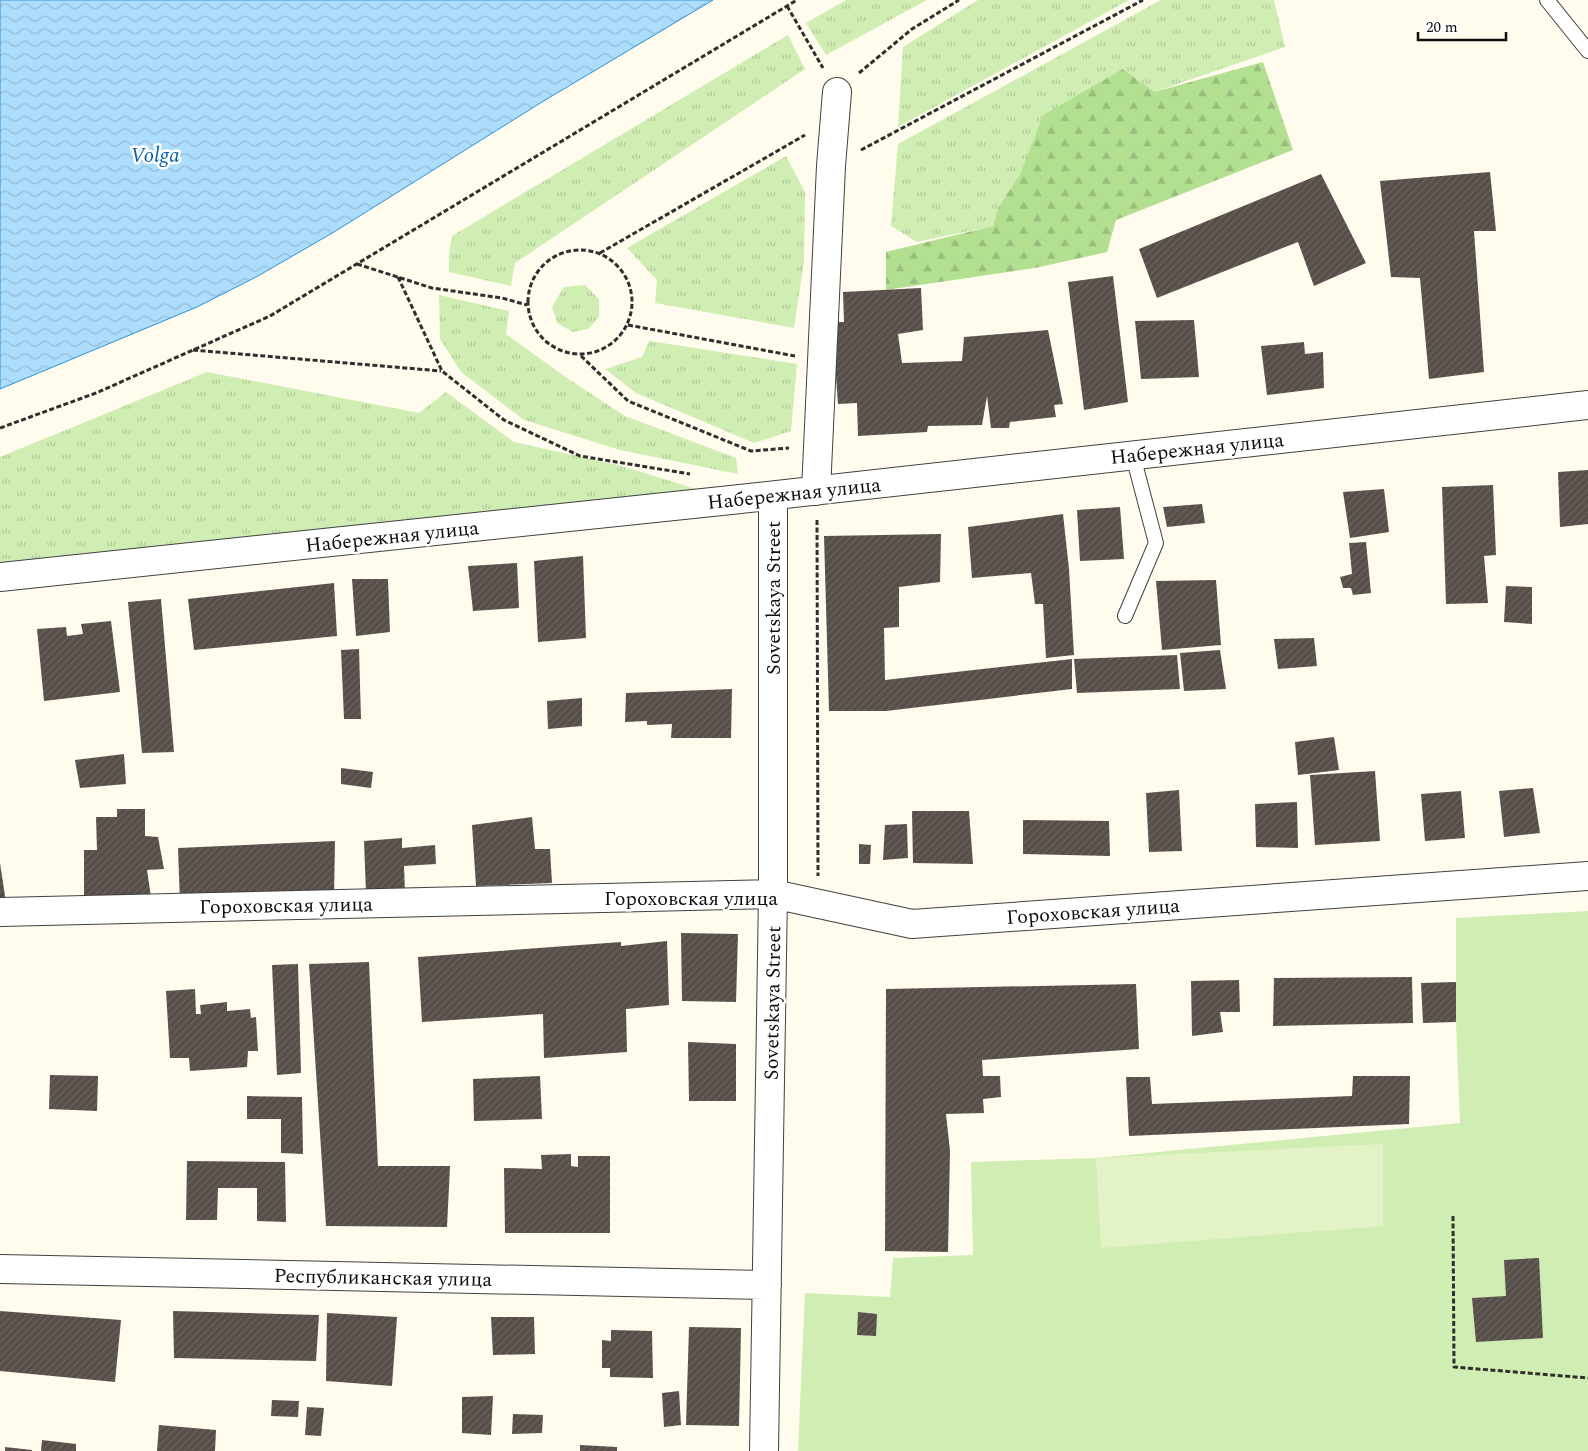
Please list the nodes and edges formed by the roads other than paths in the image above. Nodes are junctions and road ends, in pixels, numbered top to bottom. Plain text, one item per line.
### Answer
1 (1548, 0) edge
2 (1588, 51) edge
3 (836, 105) road end
4 (1588, 405) edge
5 (1133, 456) junction
6 (816, 491) junction
7 (773, 496) junction
8 (0, 577) edge
9 (1125, 616) dead end
10 (1588, 876) edge
11 (774, 894) junction
12 (0, 912) edge
13 (0, 1269) edge
14 (767, 1285) junction
15 (764, 1451) edge

1 - 2 lane
3 - 6 street
4 - 5 street, Набережная улица
5 - 6 street, Набережная улица
5 - 9 lane
6 - 7 street, Набережная улица
7 - 8 street, Набережная улица
7 - 11 street, Sovetskaya Street
10 - 11 street, Гороховская улица
11 - 12 street, Гороховская улица
11 - 14 street, Sovetskaya Street
13 - 14 street, Республиканская улица
14 - 15 street, Sovetskaya Street

